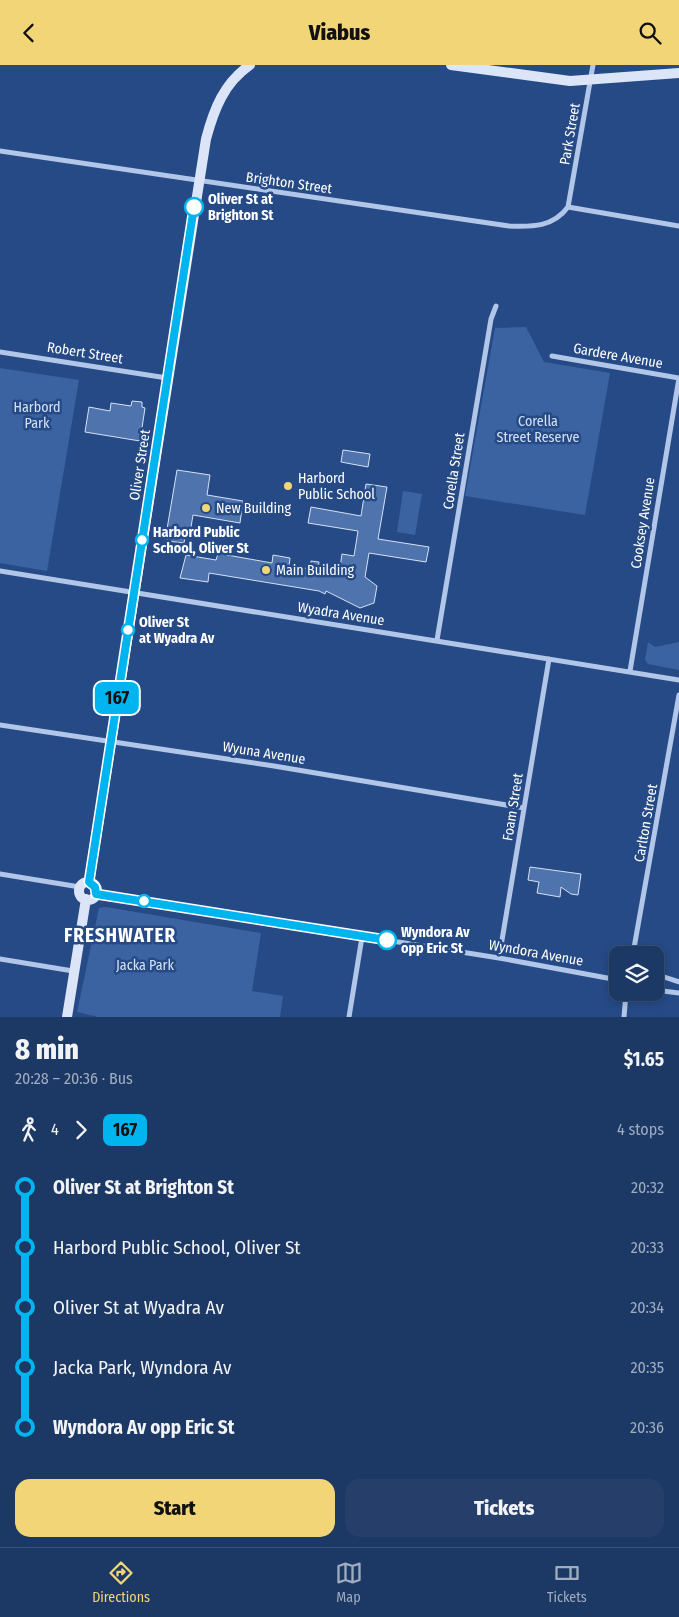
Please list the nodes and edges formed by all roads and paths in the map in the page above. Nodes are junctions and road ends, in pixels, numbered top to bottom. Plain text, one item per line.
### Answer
1 (250, 65) edge
2 (451, 65) edge
3 (593, 65) edge
4 (679, 73) edge
5 (590, 81) junction
6 (0, 151) edge
7 (198, 181) junction
8 (568, 207) junction
9 (679, 226) edge
10 (496, 306) dead end
11 (0, 352) edge
12 (552, 356) dead end
13 (679, 378) edge
14 (167, 379) junction
15 (0, 571) edge
16 (134, 591) junction
17 (438, 641) junction
18 (549, 659) junction
19 (630, 671) junction
20 (679, 680) edge
21 (679, 695) edge
22 (0, 725) edge
23 (110, 741) junction
24 (524, 808) junction
25 (0, 874) edge
26 (84, 885) junction
27 (96, 894) junction
28 (86, 899) junction
29 (362, 937) junction
30 (635, 946) edge
31 (499, 958) junction
32 (0, 959) edge
33 (73, 971) junction
34 (664, 977) edge
35 (609, 978) edge
36 (679, 982) edge
37 (664, 991) edge
38 (679, 993) edge
39 (625, 1001) edge
40 (67, 1017) edge
41 (349, 1017) edge
42 (624, 1017) edge

1 - 7 main road, Oliver Street
2 - 5 main road
3 - 5 street, Park Street
4 - 5 main road
5 - 8 street, Park Street
6 - 7 street, Brighton Street
7 - 8 street, Brighton Street
7 - 14 main road, Oliver Street
8 - 9 street
10 - 17 street, Corella Street
11 - 14 street, Robert Street
12 - 13 street, Gardere Avenue
13 - 19 street, Cooksey Avenue
14 - 16 main road, Oliver Street
15 - 16 street, Wyadra Avenue
16 - 17 street, Wyadra Avenue
16 - 23 main road, Oliver Street
17 - 18 street, Wyadra Avenue
18 - 19 street, Wyadra Avenue
18 - 24 street, Foam Street
19 - 20 street, Wyadra Avenue
21 - 30 street, Carlton Street
22 - 23 street, Wyuna Avenue
23 - 24 street, Wyuna Avenue
23 - 26 main road, Oliver Street
24 - 31 street, Foam Street
25 - 26 street
26 - 27 main road
26 - 28 main road
27 - 28 main road
27 - 29 street, Wyndora Avenue
28 - 33 main road
29 - 31 street, Wyndora Avenue
29 - 41 street
31 - 35 street, Wyndora Avenue
32 - 33 street
33 - 40 main road
34 - 36 street
37 - 38 street
39 - 42 street

